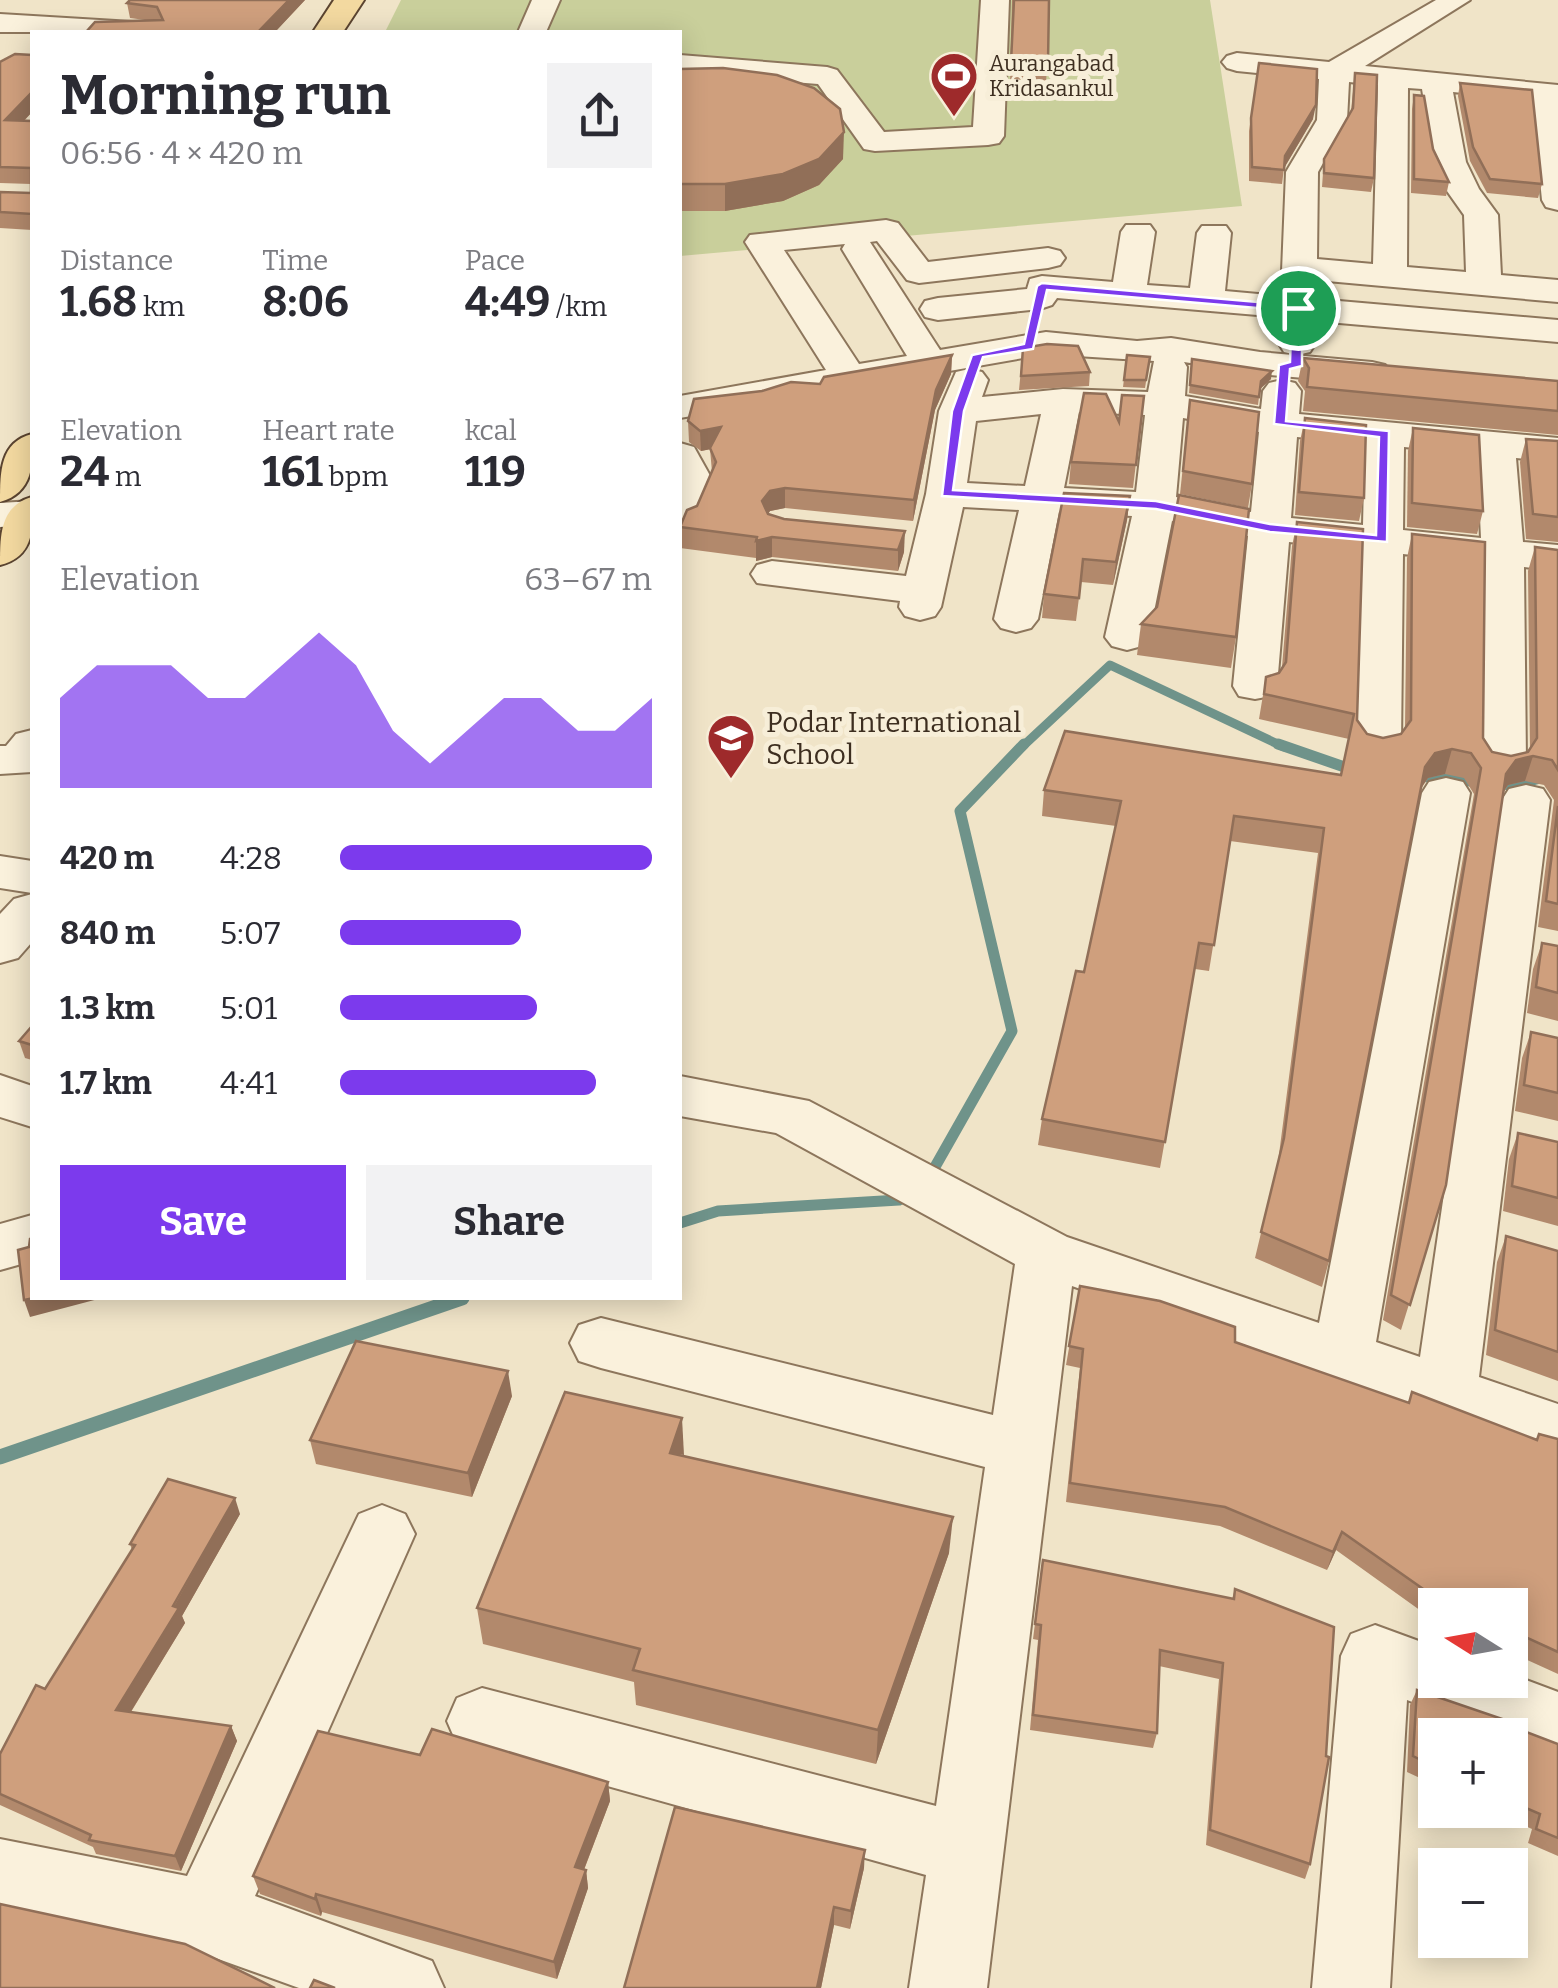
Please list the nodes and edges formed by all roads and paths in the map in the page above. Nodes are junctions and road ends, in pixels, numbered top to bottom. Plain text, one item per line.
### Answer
1 (348, 0) edge
2 (376, 0) edge
3 (546, 0) edge
4 (995, 0) edge
5 (1456, 0) edge
6 (0, 24) edge
7 (329, 30) edge
8 (359, 30) edge
9 (533, 30) edge
10 (30, 35) edge
11 (1237, 62) dead end
12 (682, 64) edge
13 (1334, 72) junction
14 (1393, 78) junction
15 (1436, 82) junction
16 (1552, 93) edge
17 (1558, 200) edge
18 (1138, 232) dead end
19 (1214, 233) dead end
20 (859, 249) dead end
21 (1299, 268) junction
22 (1045, 272) junction
23 (1390, 276) junction
24 (1484, 284) junction
25 (1558, 291) edge
26 (1138, 294) junction
27 (1206, 300) junction
28 (1298, 308) junction
29 (938, 310) dead end
30 (1558, 331) edge
31 (1029, 346) junction
32 (1154, 350) junction
33 (978, 355) junction
34 (931, 365) junction
35 (1290, 366) junction
36 (1408, 376) edge
37 (849, 378) junction
38 (1063, 400) junction
39 (1167, 404) junction
40 (682, 406) edge
41 (958, 411) junction
42 (1280, 424) junction
43 (1385, 434) junction
44 (1496, 444) junction
45 (1558, 450) edge
46 (30, 456) edge
47 (682, 460) edge
48 (946, 494) junction
49 (1040, 496) junction
50 (1156, 505) junction
51 (19, 508) edge
52 (682, 511) edge
53 (1270, 528) junction
54 (1383, 540) junction
55 (0, 552) edge
56 (1502, 552) junction
57 (1558, 558) edge
58 (772, 574) dead end
59 (1016, 619) dead end
60 (1127, 637) dead end
61 (1255, 686) dead end
62 (1378, 745) edge
63 (30, 747) edge
64 (0, 760) edge
65 (1446, 793) dead end
66 (1538, 862) edge
67 (0, 872) edge
68 (30, 877) edge
69 (30, 913) edge
70 (0, 946) edge
71 (1533, 947) edge
72 (0, 1095) edge
73 (682, 1096) edge
74 (30, 1106) edge
75 (1482, 1128) junction
76 (1539, 1141) edge
77 (30, 1239) edge
78 (0, 1247) edge
79 (1046, 1253) junction
80 (601, 1344) dead end
81 (1343, 1356) junction
82 (1446, 1392) junction
83 (1558, 1431) edge
84 (1020, 1450) junction
85 (382, 1534) dead end
86 (1418, 1672) edge
87 (1487, 1698) edge
88 (482, 1721) dead end
89 (1558, 1725) edge
90 (966, 1850) junction
91 (0, 1876) edge
92 (207, 1916) junction
93 (405, 1988) edge
94 (948, 1988) edge
95 (1351, 1988) edge

1 - 7 main road
2 - 8 main road
3 - 9 street
4 - 12 street
5 - 13 street
6 - 10 street
11 - 13 street
13 - 14 street
13 - 21 street
14 - 15 street
14 - 23 street
15 - 16 street
15 - 24 street
16 - 17 street
18 - 26 street
19 - 27 street
20 - 34 street
21 - 23 street
21 - 28 street
22 - 26 street
22 - 29 street
22 - 31 street
22 - 37 street
23 - 24 street
24 - 25 street
26 - 27 street
26 - 32 street
27 - 28 street
28 - 30 street
28 - 35 street
31 - 32 street
31 - 33 street
32 - 35 street
32 - 39 street
33 - 34 street
33 - 41 street
34 - 37 street
35 - 36 street
35 - 42 street
37 - 40 street
38 - 39 street
38 - 41 street
38 - 49 street
39 - 42 street
39 - 50 street
41 - 48 street
42 - 43 street
42 - 53 street
43 - 44 street
43 - 54 street
44 - 45 street
44 - 56 street
46 - 51 main road
47 - 52 street
48 - 49 street
48 - 58 street
49 - 50 street
49 - 59 street
50 - 53 street
50 - 60 street
51 - 55 main road
53 - 54 street
53 - 61 street
54 - 56 street
54 - 62 street
56 - 57 street
56 - 66 street
63 - 64 street
65 - 81 street
66 - 71 street
67 - 68 street
69 - 70 street
71 - 75 street
72 - 74 street
73 - 79 street
75 - 76 street
75 - 82 street
77 - 78 street
79 - 81 street
79 - 84 street
80 - 84 street
81 - 82 street
82 - 83 street
84 - 90 street
85 - 92 street
86 - 95 street
87 - 89 street
88 - 90 street
90 - 94 street
91 - 92 street
92 - 93 street

